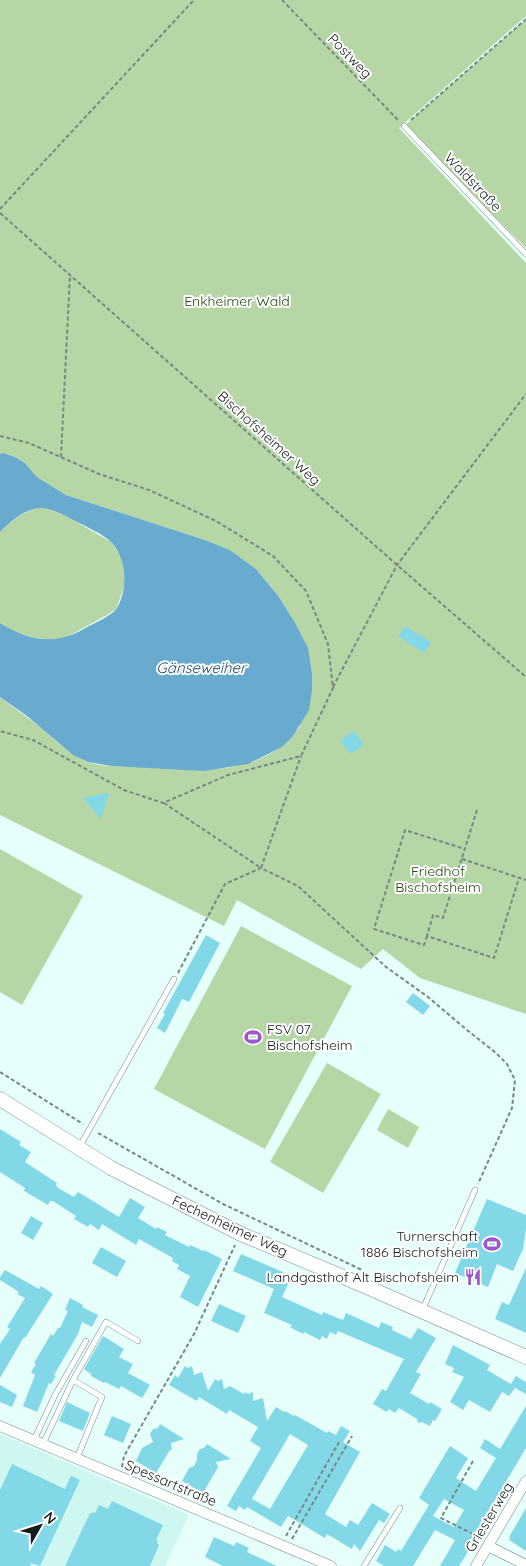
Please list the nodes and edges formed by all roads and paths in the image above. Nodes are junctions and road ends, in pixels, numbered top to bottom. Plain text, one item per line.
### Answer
1 (194, 0) edge
2 (282, 0) edge
3 (526, 19) edge
4 (404, 126) junction
5 (0, 209) edge
6 (0, 213) edge
7 (526, 254) edge
8 (70, 274) junction
9 (526, 394) edge
10 (0, 436) edge
11 (61, 457) junction
12 (397, 565) junction
13 (526, 677) edge
14 (333, 688) junction
15 (0, 731) edge
16 (301, 756) junction
17 (163, 803) junction
18 (477, 810) dead end
19 (465, 849) junction
20 (462, 859) junction
21 (261, 868) junction
22 (520, 878) junction
23 (526, 880) edge
24 (427, 936) junction
25 (174, 980) joint
26 (0, 1072) edge
27 (0, 1099) edge
28 (90, 1128) junction
29 (78, 1148) junction
30 (475, 1190) joint
31 (241, 1234) junction
32 (365, 1271) dead end
33 (422, 1311) junction
34 (86, 1341) dead end
35 (138, 1341) dead end
36 (526, 1357) edge
37 (72, 1380) junction
38 (0, 1426) edge
39 (352, 1436) dead end
40 (38, 1442) junction
41 (339, 1442) dead end
42 (77, 1458) junction
43 (473, 1461) dead end
44 (121, 1477) junction
45 (526, 1481) edge
46 (400, 1508) dead end
47 (489, 1545) junction
48 (284, 1546) junction
49 (526, 1565) edge
50 (331, 1566) edge
51 (364, 1566) edge
52 (476, 1566) edge

1 - 5 path
2 - 4 path, Postweg
3 - 4 path
4 - 7 lane, Waldstraße
6 - 8 path, Bischofsheimer Weg
8 - 11 path
8 - 12 path, Bischofsheimer Weg
9 - 12 path
10 - 11 path
11 - 14 path
12 - 13 path, Bischofsheimer Weg
12 - 14 path
14 - 16 path
15 - 17 path
16 - 17 path
16 - 21 path
17 - 21 path
18 - 19 path
19 - 20 path
19 - 24 path
20 - 22 path
20 - 24 path
21 - 25 path
21 - 30 path
22 - 23 path
22 - 24 path
25 - 28 lane
26 - 28 path
27 - 29 street, Fechenheimer Weg
28 - 29 lane
28 - 32 path
29 - 31 street, Fechenheimer Weg
30 - 33 lane
31 - 33 street, Fechenheimer Weg
31 - 44 path
33 - 36 street, Fechenheimer Weg
34 - 40 lane
35 - 37 lane
37 - 40 lane
37 - 42 lane
38 - 40 street, Spessartstraße
39 - 48 path
40 - 42 street, Spessartstraße
41 - 48 path
42 - 44 street, Spessartstraße
43 - 47 path
44 - 48 street, Spessartstraße
45 - 47 street, Griesterweg
46 - 51 lane
47 - 49 street
47 - 52 street, Griesterweg
48 - 50 street, Spessartstraße

